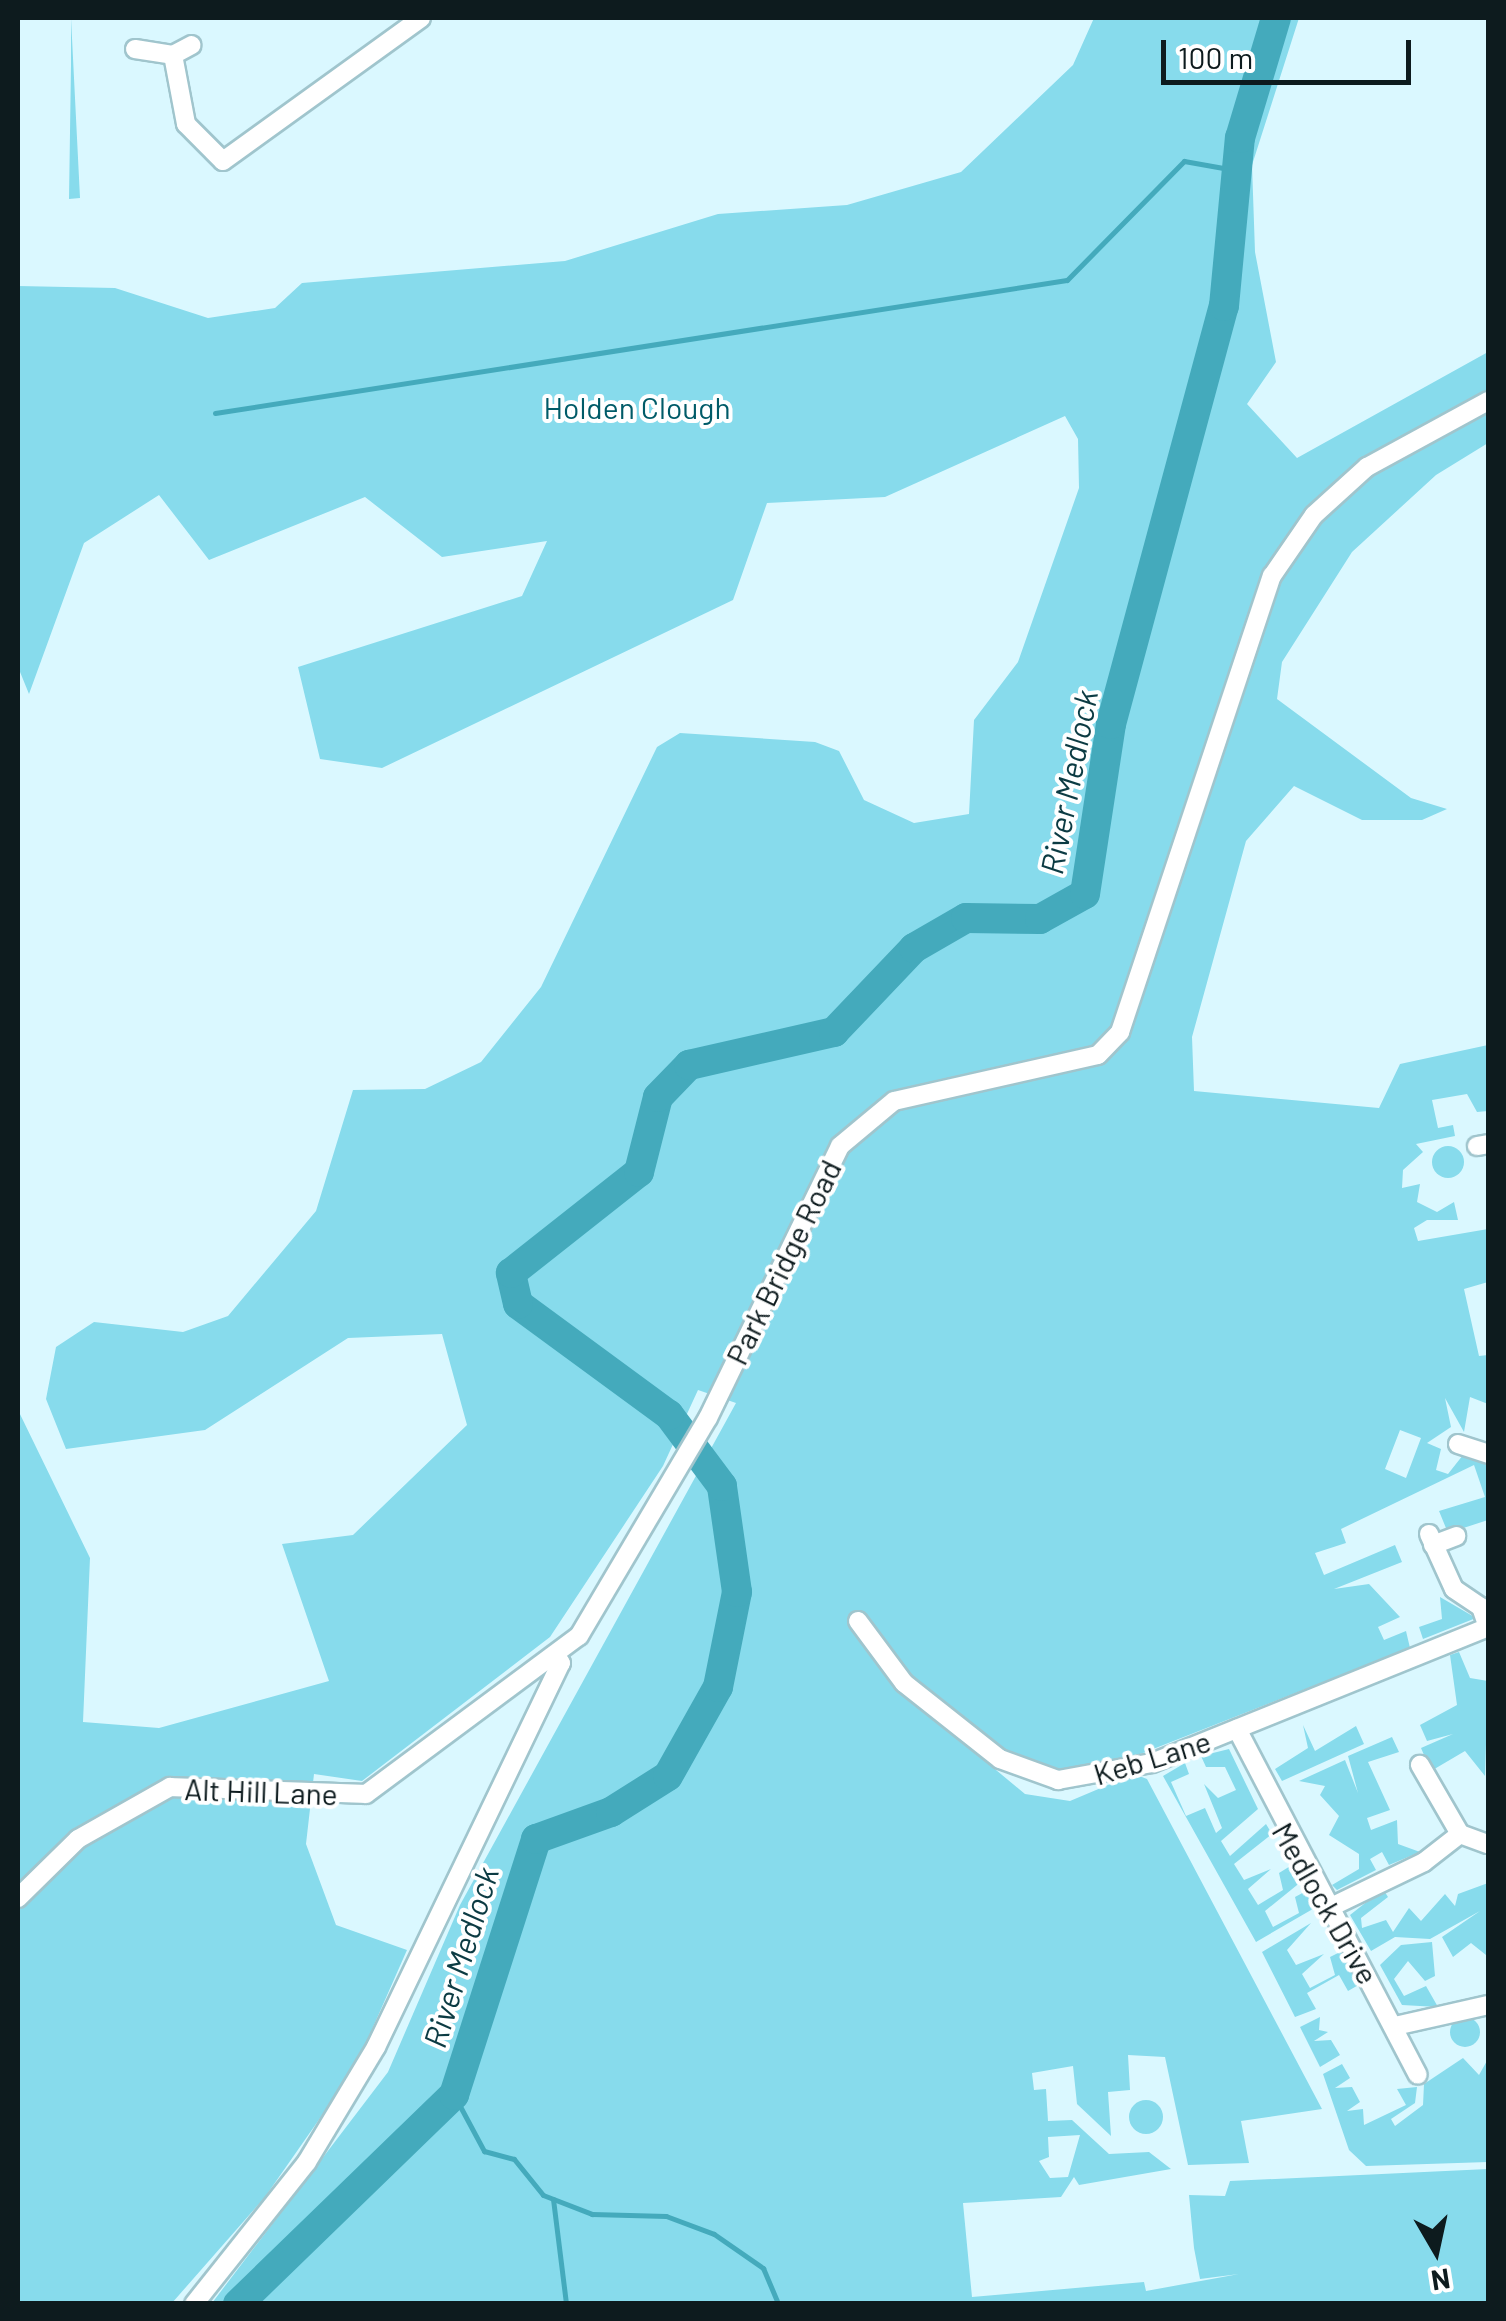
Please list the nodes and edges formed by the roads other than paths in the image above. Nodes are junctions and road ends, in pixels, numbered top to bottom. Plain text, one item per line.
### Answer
1 (414, 19) edge
2 (192, 45) dead end
3 (134, 50) dead end
4 (174, 56) junction
5 (1488, 401) edge
6 (1458, 1444) dead end
7 (1488, 1454) edge
8 (1456, 1536) dead end
9 (1480, 1597) edge
10 (858, 1622) dead end
11 (1488, 1627) edge
12 (556, 1656) junction
13 (1237, 1729) junction
14 (1420, 1765) dead end
15 (1460, 1834) junction
16 (1487, 1844) edge
17 (18, 1898) edge
18 (1332, 1906) junction
19 (1488, 2006) edge
20 (1395, 2026) junction
21 (1418, 2075) dead end
22 (194, 2304) edge

1 - 4 street
2 - 4 street
3 - 4 street
5 - 12 street, Park Bridge Road
6 - 7 street
8 - 9 street
9 - 11 street
10 - 13 street, Keb Lane
11 - 13 street, Keb Lane
12 - 17 street, Alt Hill Lane
12 - 22 street, Park Bridge Road
13 - 18 street, Medlock Drive
14 - 15 street
15 - 16 street
15 - 18 street
18 - 20 street, Medlock Drive
19 - 20 street
20 - 21 street, Medlock Drive

